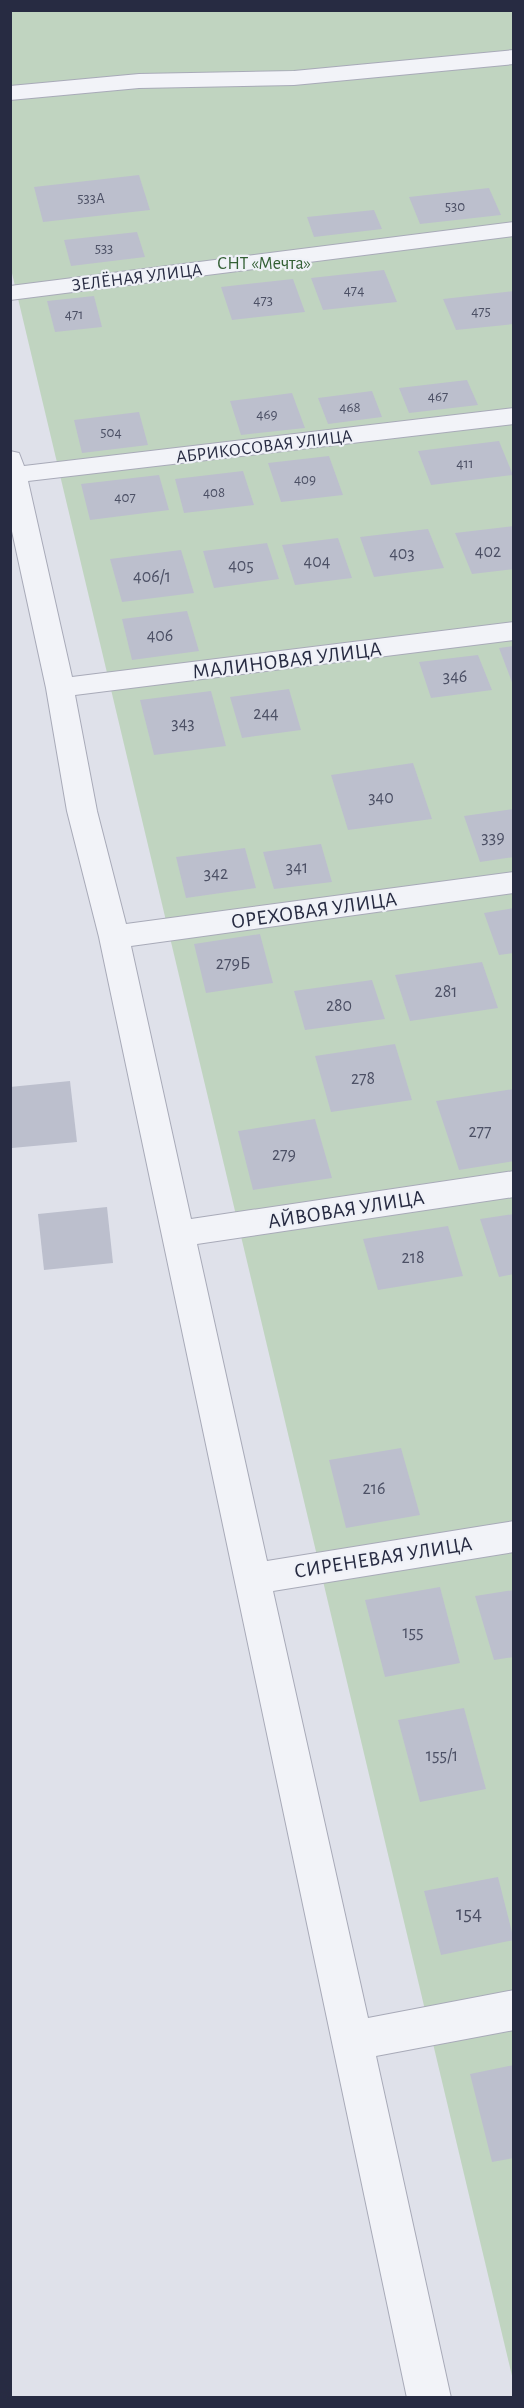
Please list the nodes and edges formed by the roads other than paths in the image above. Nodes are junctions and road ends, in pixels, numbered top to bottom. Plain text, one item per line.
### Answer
1 (513, 57) edge
2 (10, 93) edge
3 (513, 229) edge
4 (10, 293) edge
5 (513, 417) edge
6 (12, 467) edge
7 (513, 631) edge
8 (60, 688) junction
9 (513, 882) edge
10 (114, 937) junction
11 (513, 1184) edge
12 (178, 1234) junction
13 (513, 1536) edge
14 (252, 1579) junction
15 (513, 2010) edge
16 (353, 2041) junction
17 (429, 2397) edge

1 - 2 street
3 - 4 street, ЗЕЛЁНАЯ УЛИЦА
5 - 6 street, АБРИКОСОВАЯ УЛИЦА
6 - 8 street
7 - 8 street, МАЛИНОВАЯ УЛИЦА
8 - 10 street
9 - 10 street, ОРЕХОВАЯ УЛИЦА
10 - 12 street
11 - 12 street, АЙВОВАЯ УЛИЦА
12 - 14 street
13 - 14 street, СИРЕНЕВАЯ УЛИЦА
14 - 16 street
15 - 16 street
16 - 17 street

